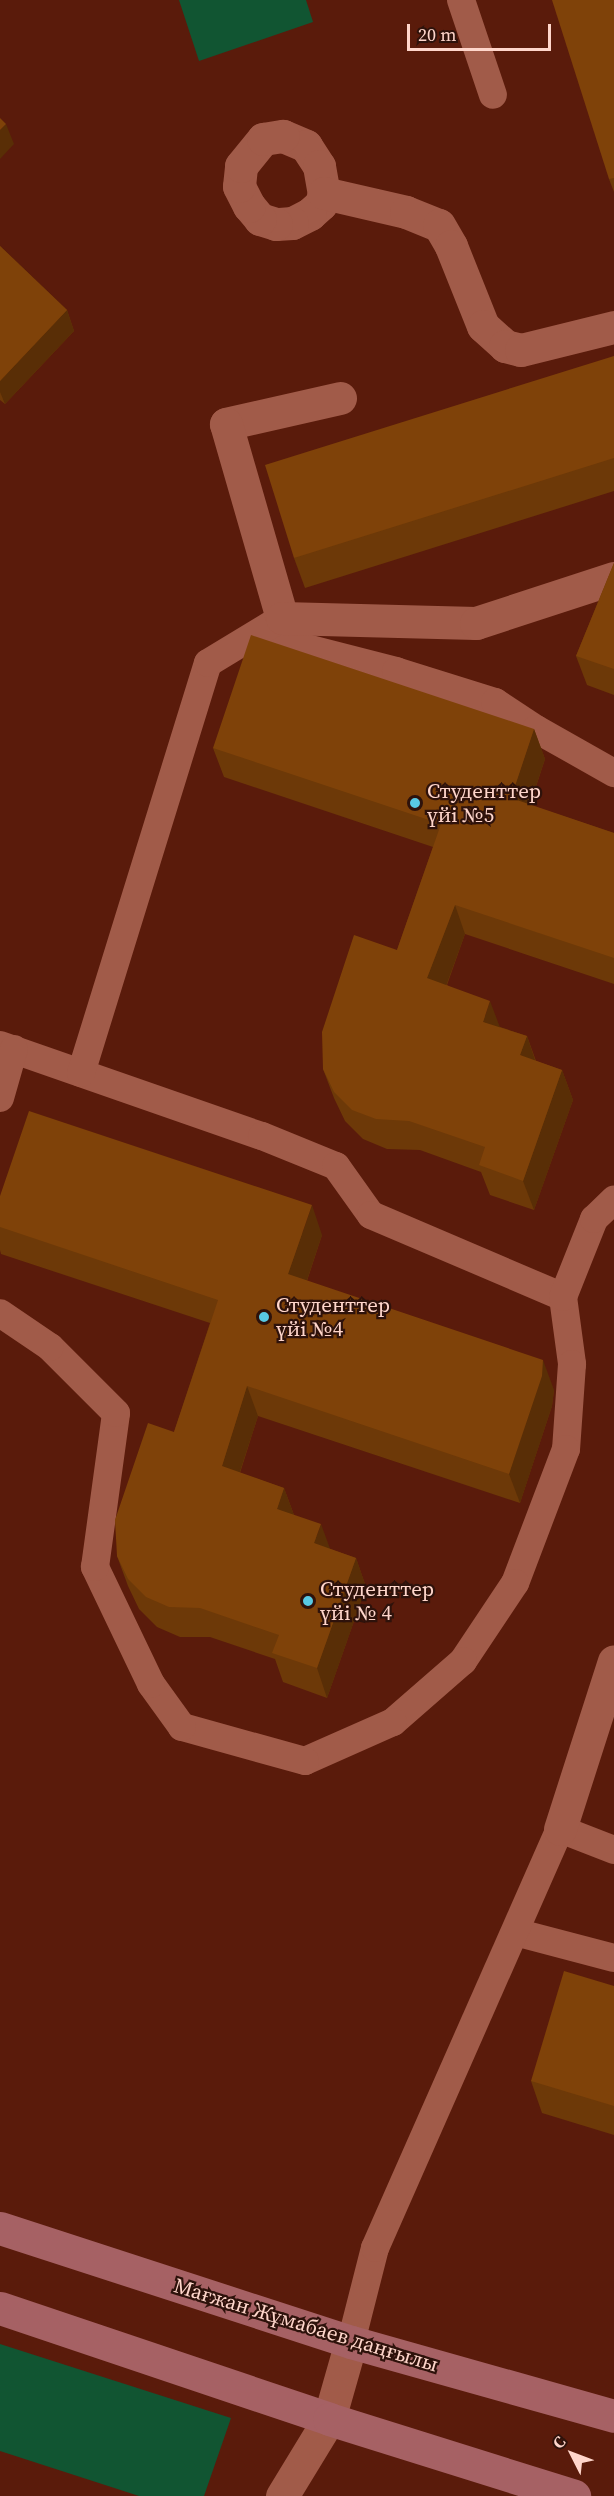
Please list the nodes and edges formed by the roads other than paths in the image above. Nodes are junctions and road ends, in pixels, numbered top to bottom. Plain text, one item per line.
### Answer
1 (461, 0) edge
2 (493, 95) dead end
3 (324, 193) dead end
4 (614, 327) edge
5 (340, 398) dead end
6 (614, 578) edge
7 (269, 627) junction
8 (614, 773) edge
9 (7, 1047) edge
10 (81, 1073) junction
11 (0, 1098) edge
12 (614, 1200) edge
13 (563, 1297) junction
14 (0, 1313) edge
15 (614, 1661) edge
16 (560, 1829) junction
17 (614, 1850) edge
18 (514, 1932) junction
19 (614, 1958) edge
20 (0, 2228) edge
21 (0, 2308) edge
22 (351, 2342) junction
23 (614, 2416) edge
24 (329, 2419) junction
25 (282, 2496) edge
26 (574, 2496) edge

1 - 2 lane
3 - 4 street
5 - 7 street
6 - 7 street
7 - 8 lane
7 - 10 lane
9 - 10 lane
9 - 11 lane
10 - 13 lane
12 - 13 lane
13 - 14 lane
15 - 16 street
16 - 17 lane
16 - 18 lane
18 - 19 lane
18 - 22 lane
20 - 22 main road, Мағжан Жұмабаев даңғылы
21 - 24 main road
22 - 23 main road, Мағжан Жұмабаев даңғылы
22 - 24 street
24 - 25 street
24 - 26 main road

